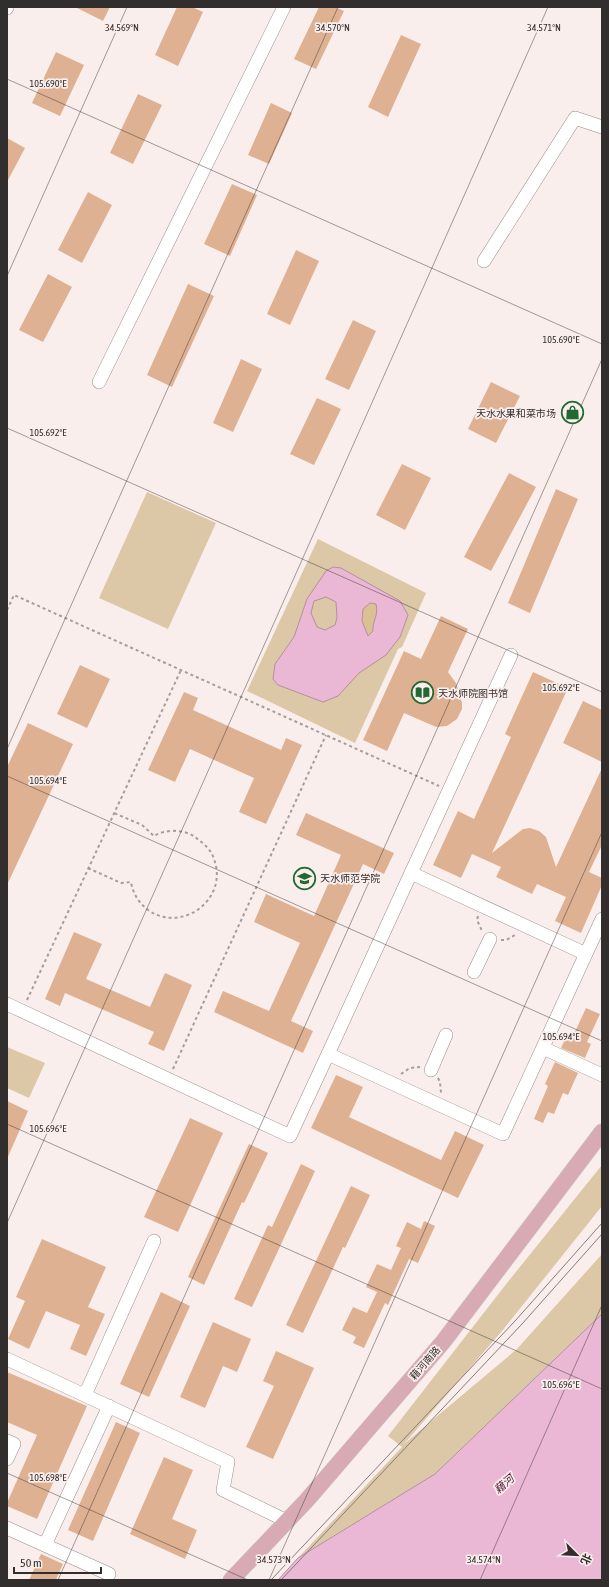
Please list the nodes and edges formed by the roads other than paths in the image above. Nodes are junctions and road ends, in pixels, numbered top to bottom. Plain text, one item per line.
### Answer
1 (284, 7) edge
2 (602, 127) edge
3 (484, 261) dead end
4 (99, 382) dead end
5 (511, 655) dead end
6 (411, 873) junction
7 (602, 919) edge
8 (490, 939) dead end
9 (586, 954) junction
10 (474, 972) dead end
11 (7, 1004) edge
12 (446, 1035) dead end
13 (543, 1048) junction
14 (328, 1054) junction
15 (431, 1070) dead end
16 (602, 1076) edge
17 (602, 1132) edge
18 (154, 1242) dead end
19 (7, 1358) edge
20 (85, 1395) junction
21 (108, 1406) junction
22 (7, 1441) edge
23 (7, 1459) edge
24 (287, 1520) junction
25 (7, 1528) edge
26 (45, 1545) junction
27 (109, 1574) dead end
28 (231, 1580) edge

1 - 4 street
2 - 3 street
5 - 6 street
6 - 9 street
6 - 14 street
7 - 9 street
8 - 10 street
9 - 13 street
11 - 14 street
12 - 15 street
13 - 14 street
13 - 16 street
17 - 24 main road, 藉河南路
18 - 20 street
19 - 20 street
20 - 21 street
21 - 24 street
21 - 26 street
22 - 23 street
24 - 28 main road, 藉河南路
25 - 26 street
26 - 27 street

